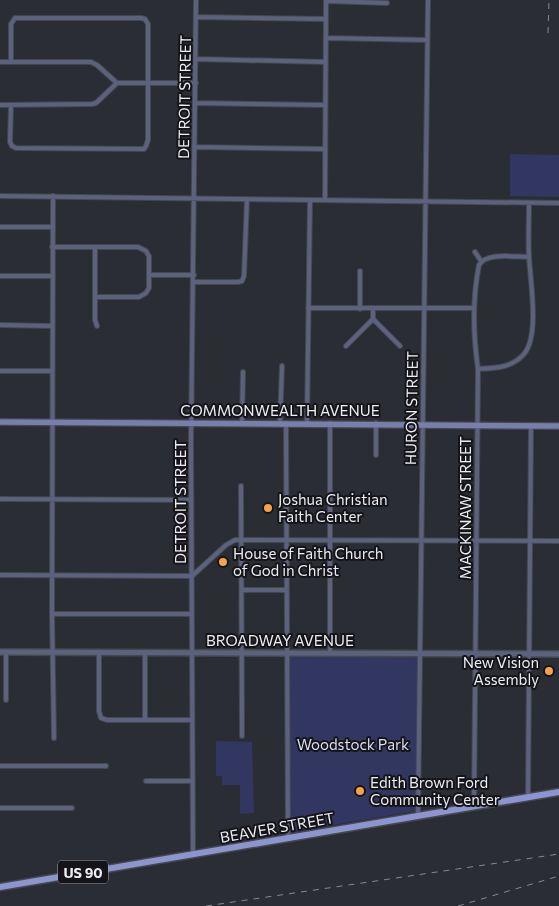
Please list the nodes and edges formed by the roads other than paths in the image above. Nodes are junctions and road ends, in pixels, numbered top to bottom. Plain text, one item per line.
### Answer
1 (196, 0) edge
2 (428, 0) edge
3 (326, 1) edge
4 (387, 2) dead end
5 (196, 17) junction
6 (326, 19) junction
7 (326, 38) junction
8 (427, 40) junction
9 (196, 59) junction
10 (0, 62) edge
11 (11, 62) junction
12 (326, 62) junction
13 (117, 83) junction
14 (148, 84) junction
15 (196, 84) junction
16 (196, 103) junction
17 (0, 105) edge
18 (11, 105) junction
19 (325, 105) junction
20 (195, 147) junction
21 (325, 149) junction
22 (0, 196) edge
23 (52, 196) junction
24 (194, 198) junction
25 (247, 199) junction
26 (310, 200) junction
27 (325, 200) junction
28 (425, 201) junction
29 (529, 203) junction
30 (559, 203) edge
31 (0, 227) edge
32 (52, 227) junction
33 (52, 247) junction
34 (95, 248) junction
35 (475, 252) dead end
36 (529, 257) junction
37 (481, 260) junction
38 (360, 272) dead end
39 (149, 275) junction
40 (194, 275) junction
41 (0, 276) edge
42 (53, 276) junction
43 (194, 282) junction
44 (95, 296) junction
45 (308, 308) junction
46 (473, 308) junction
47 (360, 309) junction
48 (373, 309) junction
49 (424, 309) junction
50 (372, 319) junction
51 (0, 325) edge
52 (52, 326) junction
53 (97, 326) dead end
54 (346, 346) dead end
55 (400, 346) dead end
56 (282, 366) dead end
57 (478, 369) junction
58 (0, 371) edge
59 (52, 371) junction
60 (243, 372) dead end
61 (0, 422) edge
62 (52, 422) junction
63 (192, 422) junction
64 (242, 423) junction
65 (283, 423) junction
66 (307, 423) junction
67 (330, 423) junction
68 (376, 423) junction
69 (422, 424) junction
70 (477, 425) junction
71 (531, 425) junction
72 (559, 426) edge
73 (376, 455) dead end
74 (241, 486) dead end
75 (0, 499) edge
76 (53, 500) junction
77 (191, 500) junction
78 (241, 540) junction
79 (286, 540) junction
80 (331, 540) junction
81 (421, 540) junction
82 (476, 540) junction
83 (530, 541) junction
84 (559, 541) edge
85 (0, 575) edge
86 (52, 575) junction
87 (192, 576) junction
88 (242, 590) junction
89 (287, 590) junction
90 (52, 614) junction
91 (192, 614) junction
92 (3, 652) edge
93 (52, 652) junction
94 (192, 652) junction
95 (99, 653) junction
96 (145, 653) junction
97 (242, 653) junction
98 (287, 653) junction
99 (330, 653) junction
100 (420, 653) junction
101 (475, 654) junction
102 (529, 654) junction
103 (559, 654) edge
104 (6, 700) dead end
105 (145, 720) junction
106 (192, 720) junction
107 (242, 736) dead end
108 (54, 738) dead end
109 (0, 766) edge
110 (106, 766) dead end
111 (146, 781) dead end
112 (192, 782) junction
113 (559, 792) edge
114 (528, 797) junction
115 (474, 806) junction
116 (0, 808) edge
117 (72, 808) dead end
118 (418, 816) junction
119 (288, 838) junction
120 (193, 854) junction
121 (0, 887) edge

1 - 5 street, DETROIT STREET
2 - 8 street, HURON STREET
3 - 4 street
3 - 6 street
5 - 6 street
5 - 9 street, DETROIT STREET
6 - 7 street
7 - 8 street
7 - 12 street
8 - 28 street, HURON STREET
9 - 12 street
9 - 15 street, DETROIT STREET
10 - 11 street
11 - 13 street
11 - 14 street
12 - 19 street
13 - 14 street
13 - 18 street
14 - 15 street
14 - 18 street
15 - 16 street, DETROIT STREET
16 - 19 street
16 - 20 street, DETROIT STREET
17 - 18 street
19 - 21 street
20 - 21 street
20 - 24 street, DETROIT STREET
21 - 27 street
22 - 23 street
23 - 24 street
23 - 32 street
24 - 25 street
24 - 40 street, DETROIT STREET
25 - 26 street
25 - 43 street
26 - 27 street
26 - 45 street
27 - 28 street
28 - 29 street
28 - 49 street, HURON STREET
29 - 30 street
29 - 36 street
31 - 32 street
32 - 33 street
33 - 34 street
33 - 42 street
34 - 39 street
34 - 44 street
35 - 37 street
36 - 37 street
36 - 57 street
37 - 46 street, MACKINAW STREET
38 - 47 street
39 - 40 street
39 - 44 street
40 - 43 street, DETROIT STREET
41 - 42 street
42 - 52 street
43 - 63 street, DETROIT STREET
44 - 53 street
45 - 47 street
45 - 66 street
46 - 49 street
46 - 57 street, MACKINAW STREET
47 - 48 street
48 - 49 street
48 - 50 street
49 - 69 street, HURON STREET
50 - 54 street
50 - 55 street
51 - 52 street
52 - 59 street
56 - 65 street
57 - 70 street, MACKINAW STREET
58 - 59 street
59 - 62 street
60 - 64 street
61 - 62 main road, COMMONWEALTH AVENUE
62 - 63 main road, COMMONWEALTH AVENUE
62 - 76 street
63 - 64 main road, COMMONWEALTH AVENUE
63 - 77 street, DETROIT STREET
64 - 65 main road, COMMONWEALTH AVENUE
65 - 66 main road, COMMONWEALTH AVENUE
65 - 79 street
66 - 67 main road, COMMONWEALTH AVENUE
67 - 68 main road, COMMONWEALTH AVENUE
67 - 80 street
68 - 69 main road, COMMONWEALTH AVENUE
68 - 73 street
69 - 70 main road, COMMONWEALTH AVENUE
69 - 81 street, HURON STREET
70 - 71 main road, COMMONWEALTH AVENUE
70 - 82 street, MACKINAW STREET
71 - 72 main road, COMMONWEALTH AVENUE
71 - 83 street
74 - 78 street
75 - 76 street
76 - 77 street
76 - 86 street
77 - 87 street, DETROIT STREET
78 - 79 street
78 - 87 street
78 - 88 street
79 - 80 street
79 - 89 street
80 - 81 street
80 - 99 street
81 - 82 street
81 - 100 street, HURON STREET
82 - 83 street
82 - 101 street, MACKINAW STREET
83 - 84 street
83 - 102 street
85 - 86 street
86 - 87 street
86 - 90 street
87 - 91 street, DETROIT STREET
88 - 89 street
88 - 97 street
89 - 98 street
90 - 91 street
90 - 93 street
91 - 94 street, DETROIT STREET
92 - 93 street, BROADWAY AVENUE
92 - 104 street
93 - 95 street, BROADWAY AVENUE
93 - 108 street
94 - 96 street, BROADWAY AVENUE
94 - 97 street, BROADWAY AVENUE
94 - 106 street, DETROIT STREET
95 - 96 street, BROADWAY AVENUE
95 - 105 street
96 - 105 street
97 - 98 street, BROADWAY AVENUE
97 - 107 street
98 - 99 street, BROADWAY AVENUE
98 - 119 street
99 - 100 street, BROADWAY AVENUE
100 - 101 street, BROADWAY AVENUE
100 - 118 street, HURON STREET
101 - 102 street, BROADWAY AVENUE
101 - 115 street, MACKINAW STREET
102 - 103 street, BROADWAY AVENUE
102 - 114 street
105 - 106 street
106 - 112 street, DETROIT STREET
109 - 110 street
111 - 112 street
112 - 120 street, DETROIT STREET
113 - 114 main road, BEAVER STREET / US 90
114 - 115 main road, BEAVER STREET / US 90
115 - 118 main road, BEAVER STREET / US 90
116 - 117 street
118 - 119 main road, BEAVER STREET / US 90
119 - 120 main road, BEAVER STREET / US 90
120 - 121 main road, BEAVER STREET / US 90

